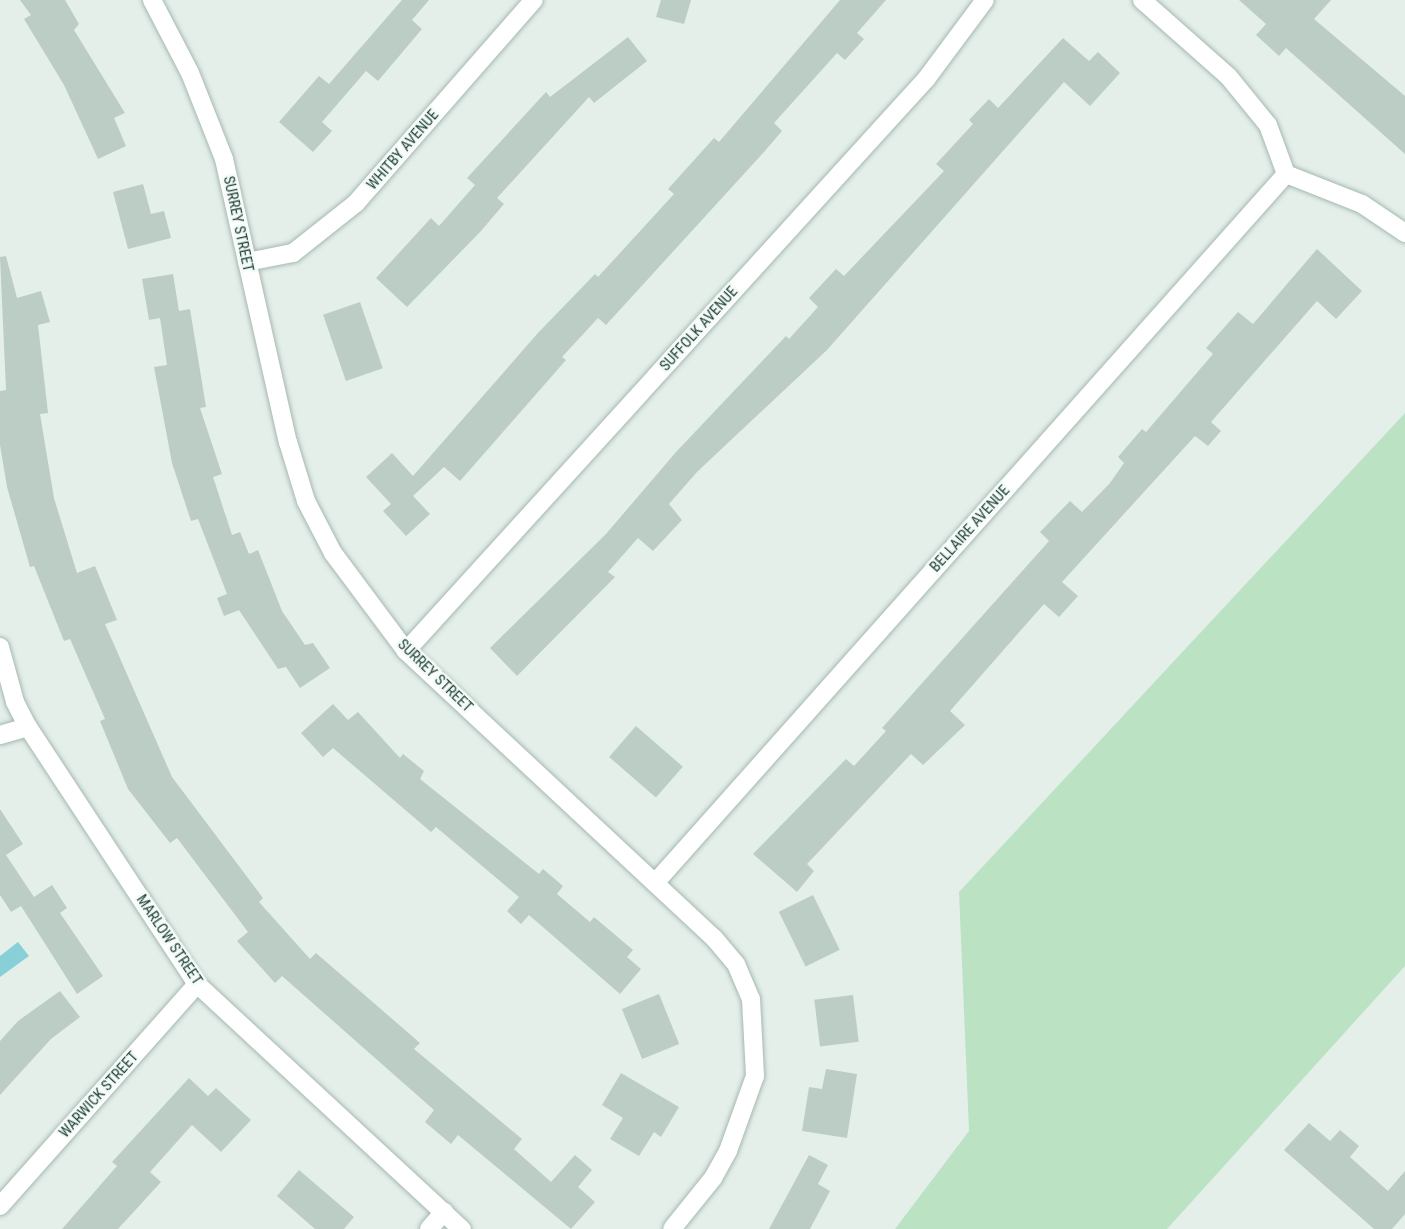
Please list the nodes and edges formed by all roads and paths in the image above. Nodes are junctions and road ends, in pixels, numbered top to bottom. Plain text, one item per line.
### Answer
1 (152, 0) edge
2 (534, 0) edge
3 (985, 0) edge
4 (1142, 0) edge
5 (1286, 174) junction
6 (1405, 233) edge
7 (247, 262) junction
8 (0, 647) edge
9 (406, 651) junction
10 (28, 727) junction
11 (0, 735) edge
12 (655, 883) junction
13 (197, 984) junction
14 (0, 1206) edge
15 (444, 1212) junction
16 (429, 1229) edge
17 (462, 1229) edge
18 (672, 1229) edge

1 - 7 street, SURREY STREET
2 - 7 street, WHITBY AVENUE
3 - 9 street, SUFFOLK AVENUE
4 - 5 street
5 - 6 street
5 - 12 street, BELLAIRE AVENUE
7 - 9 street, SURREY STREET
8 - 10 street, MARLOW STREET
9 - 12 street, SURREY STREET
10 - 11 street
10 - 13 street, MARLOW STREET
12 - 18 street, SURREY STREET
13 - 14 street, WARWICK STREET
13 - 15 street, MARLOW STREET
15 - 16 street
15 - 17 street, MARLOW STREET

